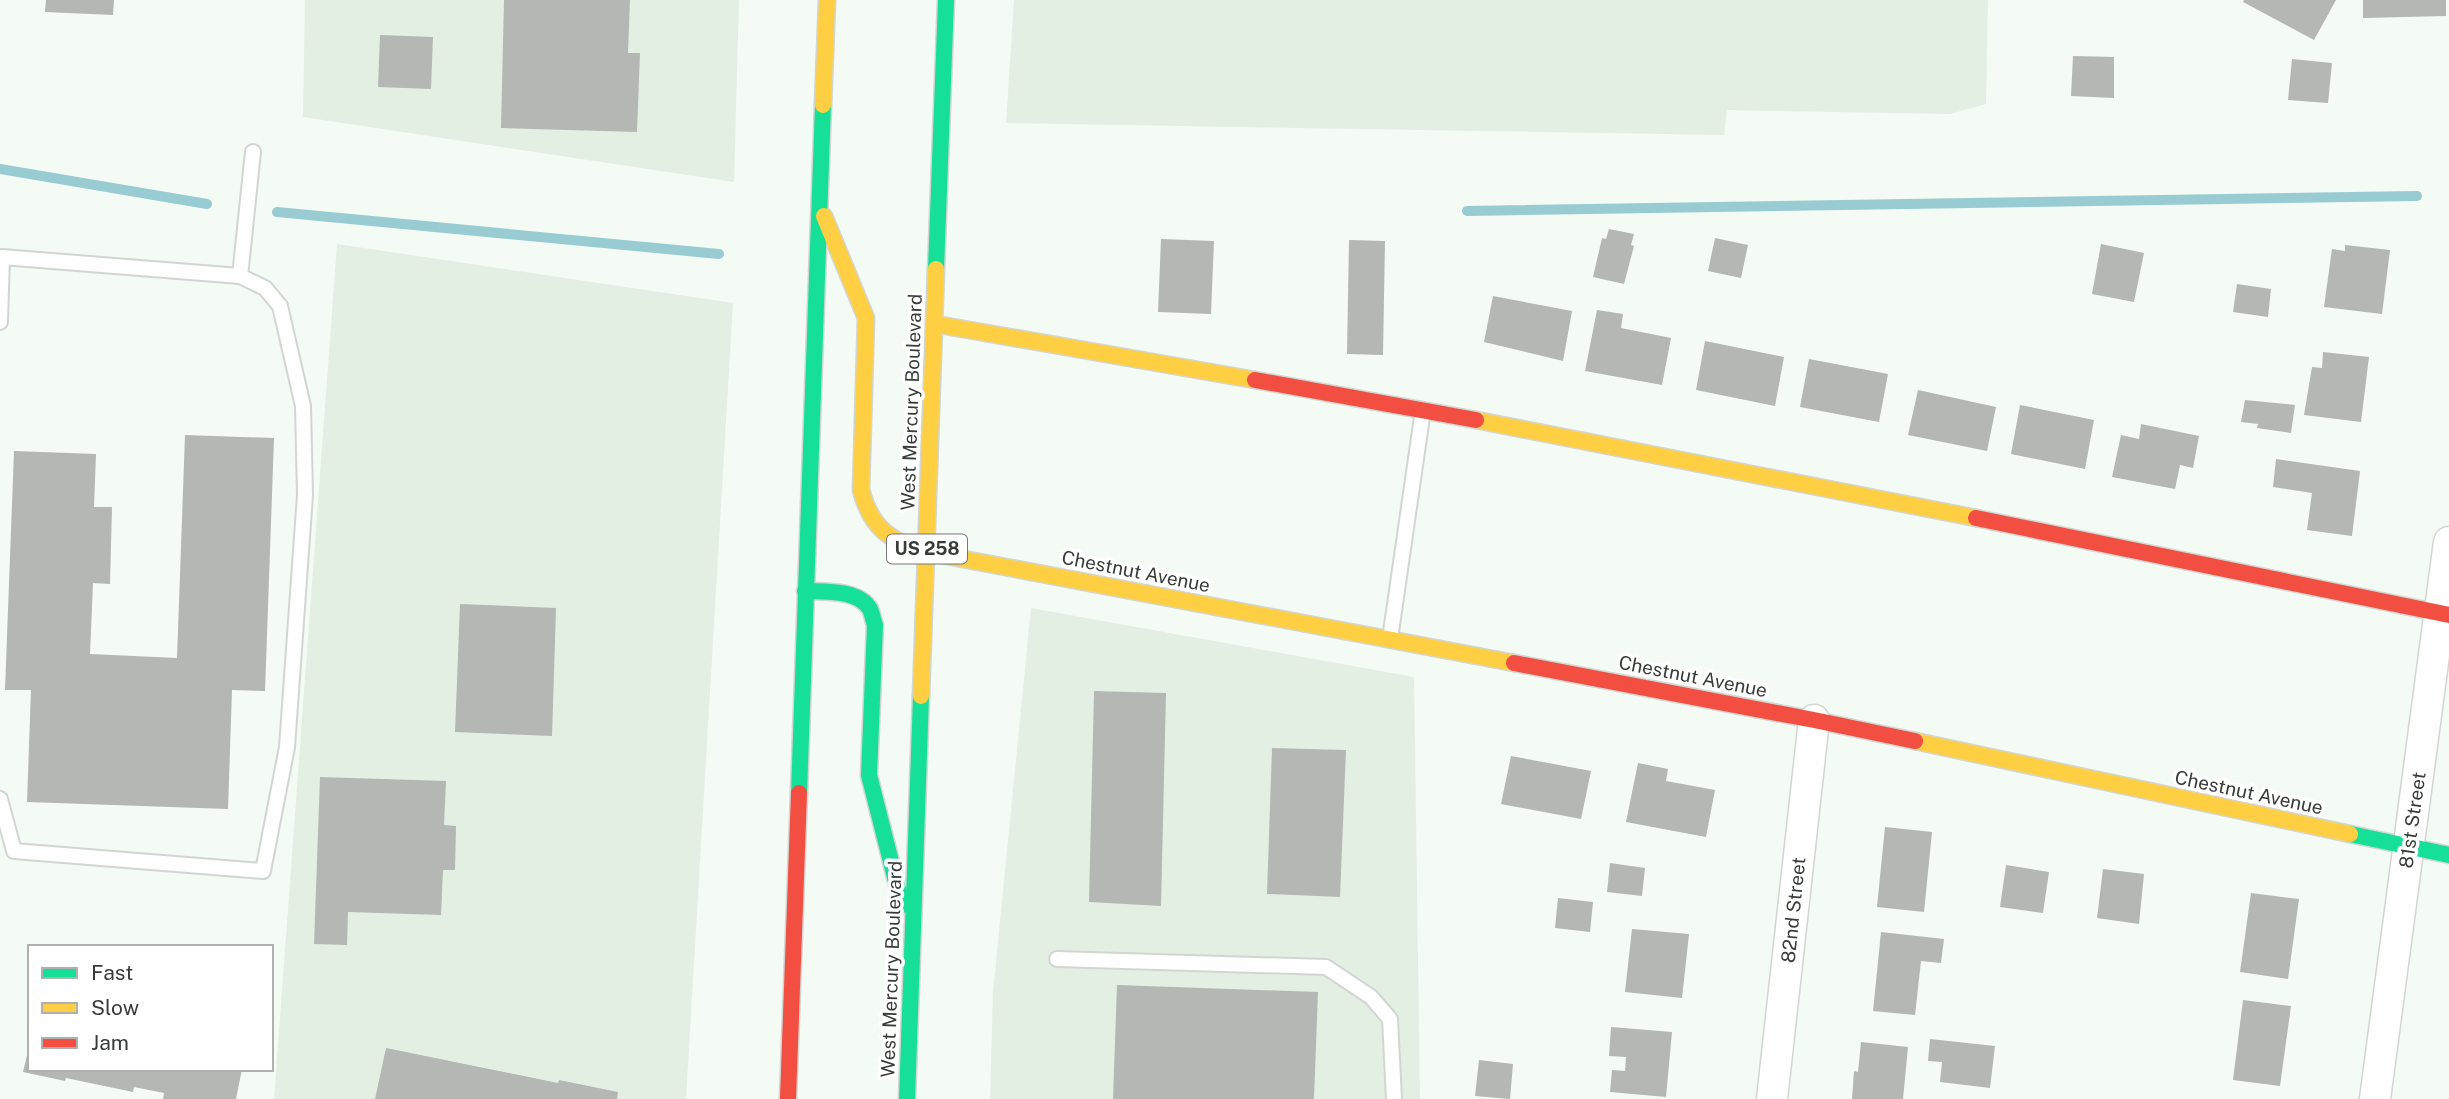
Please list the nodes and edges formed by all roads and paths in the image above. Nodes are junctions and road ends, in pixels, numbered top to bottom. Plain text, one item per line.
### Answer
1 (827, 0) edge
2 (946, 0) edge
3 (253, 152) dead end
4 (819, 205) junction
5 (240, 276) junction
6 (0, 322) edge
7 (935, 324) junction
8 (1423, 410) junction
9 (2449, 542) edge
10 (926, 552) junction
11 (805, 592) junction
12 (2444, 614) edge
13 (1390, 641) junction
14 (1814, 720) junction
15 (0, 799) edge
16 (2408, 848) junction
17 (2449, 855) edge
18 (912, 948) junction
19 (1057, 959) dead end
20 (788, 1099) edge
21 (907, 1099) edge
22 (1394, 1099) edge
23 (1772, 1099) edge
24 (2375, 1099) edge

1 - 4 main road
2 - 7 main road, West Mercury Boulevard / US 258
3 - 5 lane
4 - 10 main road, Chestnut Avenue
4 - 11 main road
5 - 6 lane
5 - 15 lane
7 - 8 main road
7 - 10 main road, West Mercury Boulevard / US 258
8 - 12 main road
8 - 13 lane
9 - 12 street, 81st Street
10 - 13 main road, Chestnut Avenue
10 - 18 main road, West Mercury Boulevard / US 258
11 - 18 main road
11 - 20 main road
12 - 16 street, 81st Street
13 - 14 main road, Chestnut Avenue
14 - 16 main road, Chestnut Avenue
14 - 23 street, 82nd Street
16 - 17 main road, Chestnut Avenue
16 - 24 street, 81st Street
18 - 21 main road, West Mercury Boulevard / US 258
19 - 22 lane

